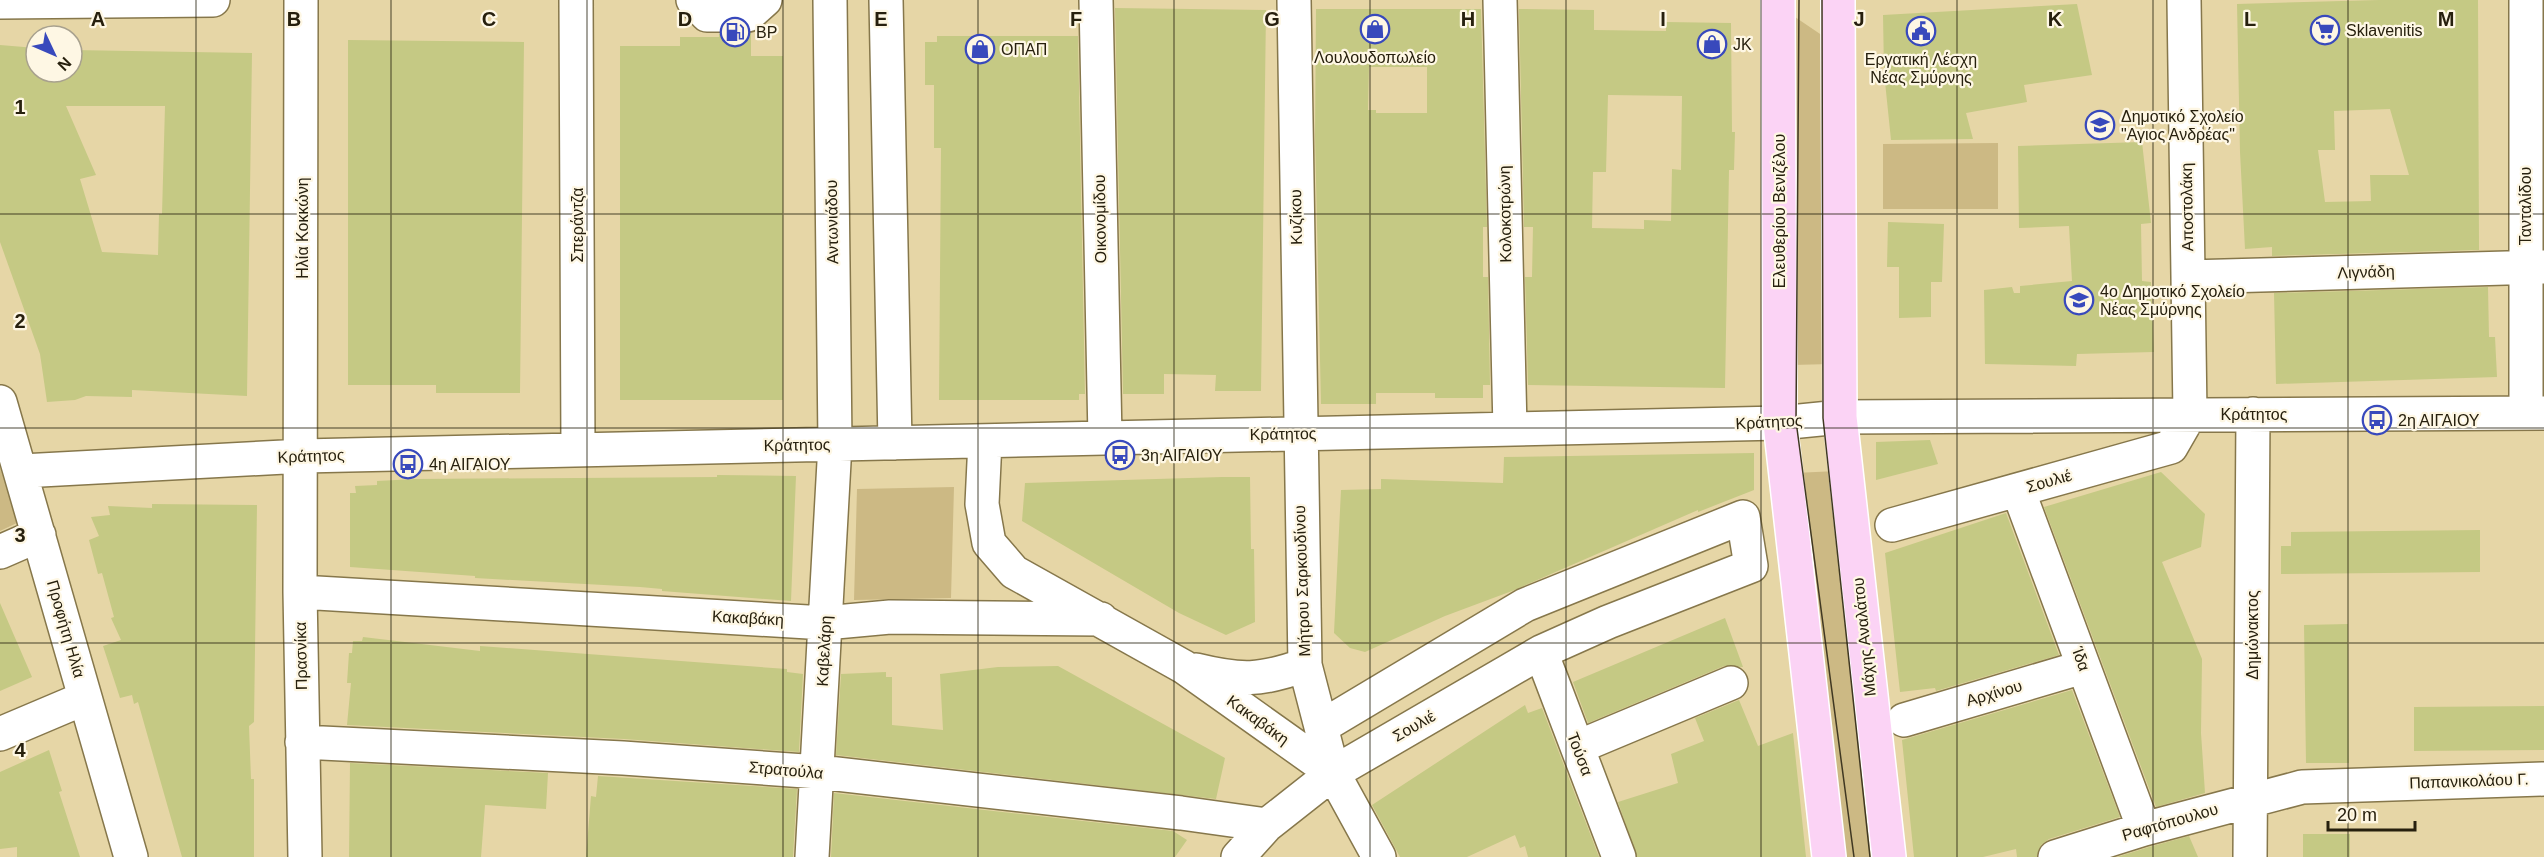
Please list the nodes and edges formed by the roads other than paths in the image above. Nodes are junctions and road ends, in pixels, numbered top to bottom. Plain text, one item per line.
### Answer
1 (213, 0) edge
2 (301, 0) edge
3 (576, 0) edge
4 (693, 0) edge
5 (765, 0) edge
6 (830, 0) edge
7 (886, 0) edge
8 (1096, 0) edge
9 (1294, 0) edge
10 (1500, 0) edge
11 (1778, 0) edge
12 (1838, 0) edge
13 (2184, 0) edge
14 (2526, 0) edge
15 (0, 2) edge
16 (2535, 267) edge
17 (2188, 277) junction
18 (0, 402) edge
19 (2535, 413) edge
20 (2190, 414) junction
21 (2253, 414) junction
22 (1840, 417) junction
23 (1780, 423) junction
24 (1510, 429) junction
25 (1299, 433) junction
26 (1105, 438) junction
27 (985, 441) junction
28 (895, 443) junction
29 (835, 444) junction
30 (578, 450) junction
31 (303, 456) junction
32 (22, 471) junction
33 (2018, 490) junction
34 (1892, 525) dead end
35 (39, 535) junction
36 (0, 552) edge
37 (1592, 578) junction
38 (300, 592) junction
39 (1101, 619) junction
40 (1608, 622) junction
41 (825, 623) junction
42 (1541, 652) junction
43 (1305, 665) junction
44 (1184, 667) junction
45 (2083, 667) junction
46 (1731, 683) dead end
47 (85, 698) junction
48 (1904, 720) dead end
49 (1321, 727) junction
50 (0, 734) edge
51 (302, 742) junction
52 (1578, 747) junction
53 (819, 772) junction
54 (1333, 773) junction
55 (2544, 779) edge
56 (2251, 799) junction
57 (1268, 825) junction
58 (2144, 829) junction
59 (131, 857) edge
60 (305, 857) edge
61 (812, 857) edge
62 (1238, 857) edge
63 (1379, 857) edge
64 (1618, 857) edge
65 (1829, 857) edge
66 (1888, 857) edge
67 (2055, 857) edge
68 (2250, 857) edge

1 - 15 street
2 - 31 street, Ηλία Κοκκώνη
3 - 30 street, Σπεράντζα
4 - 5 street
6 - 29 street, Αντωνιάδου
7 - 28 street
8 - 26 street, Οικονομίδου
9 - 25 street, Κυζίκου
10 - 24 street, Κολοκοτρώνη
11 - 23 main road, Ελευθερίου Βενιζέλου
12 - 22 main road
13 - 17 street, Αποστολάκη
14 - 16 street, Τανταλίδου
16 - 17 street, Λιγνάδη
16 - 19 street, Τανταλίδου
17 - 20 street, Αποστολάκη
18 - 32 street, Προφήτη Ηλία
19 - 21 street, Κράτητος
20 - 21 street, Κράτητος
20 - 22 street, Κράτητος
20 - 33 street, Σουλιέ
21 - 56 street, Δημώνακτος
22 - 23 street, Κράτητος
22 - 66 main road, Μάχης Αναλάτου
23 - 24 street, Κράτητος
23 - 65 main road
24 - 25 street, Κράτητος
25 - 26 street, Κράτητος
25 - 43 street, Μήτρου Σαρκουδίνου
26 - 27 street, Κράτητος
27 - 28 street, Κράτητος
27 - 39 street
28 - 29 street, Κράτητος
29 - 30 street, Κράτητος
29 - 41 street, Καβελάρη
30 - 31 street, Κράτητος
31 - 32 street, Κράτητος
31 - 38 street, Πρασνίκα
32 - 35 street, Προφήτη Ηλία
33 - 34 street, Σουλιέ
33 - 45 street, Ίδα
35 - 36 street
35 - 47 street, Προφήτη Ηλία
37 - 40 street
37 - 40 street, Σουλιέ
37 - 49 street, Σουλιέ
38 - 41 street, Κακαβάκη
38 - 51 street, Πρασνίκα
39 - 41 street, Κακαβάκη
39 - 44 street, Κακαβάκη
40 - 42 street, Σουλιέ
41 - 53 street, Καβελάρη
42 - 52 street, Τούσα
42 - 54 street, Σουλιέ
43 - 44 street, Κακαβάκη
43 - 49 street, Μήτρου Σαρκουδίνου
44 - 54 street, Κακαβάκη
45 - 48 street, Αρχίνου
45 - 58 street, Ίδα
46 - 52 street
47 - 50 street
47 - 59 street, Προφήτη Ηλία
49 - 54 street, Μήτρου Σαρκουδίνου
51 - 53 street, Στρατούλα
51 - 60 street, Πρασνίκα
52 - 64 street, Τούσα
53 - 57 street, Στρατούλα
53 - 61 street, Καβελάρη
54 - 57 street, Σουλιέ
54 - 63 street, Μήτρου Σαρκουδίνου
55 - 56 street, Παπανικολάου Γ.
56 - 58 street, Ραφτόπουλου
56 - 68 street, Δημώνακτος
57 - 62 street, Σουλιέ
58 - 67 street, Ραφτόπουλου

